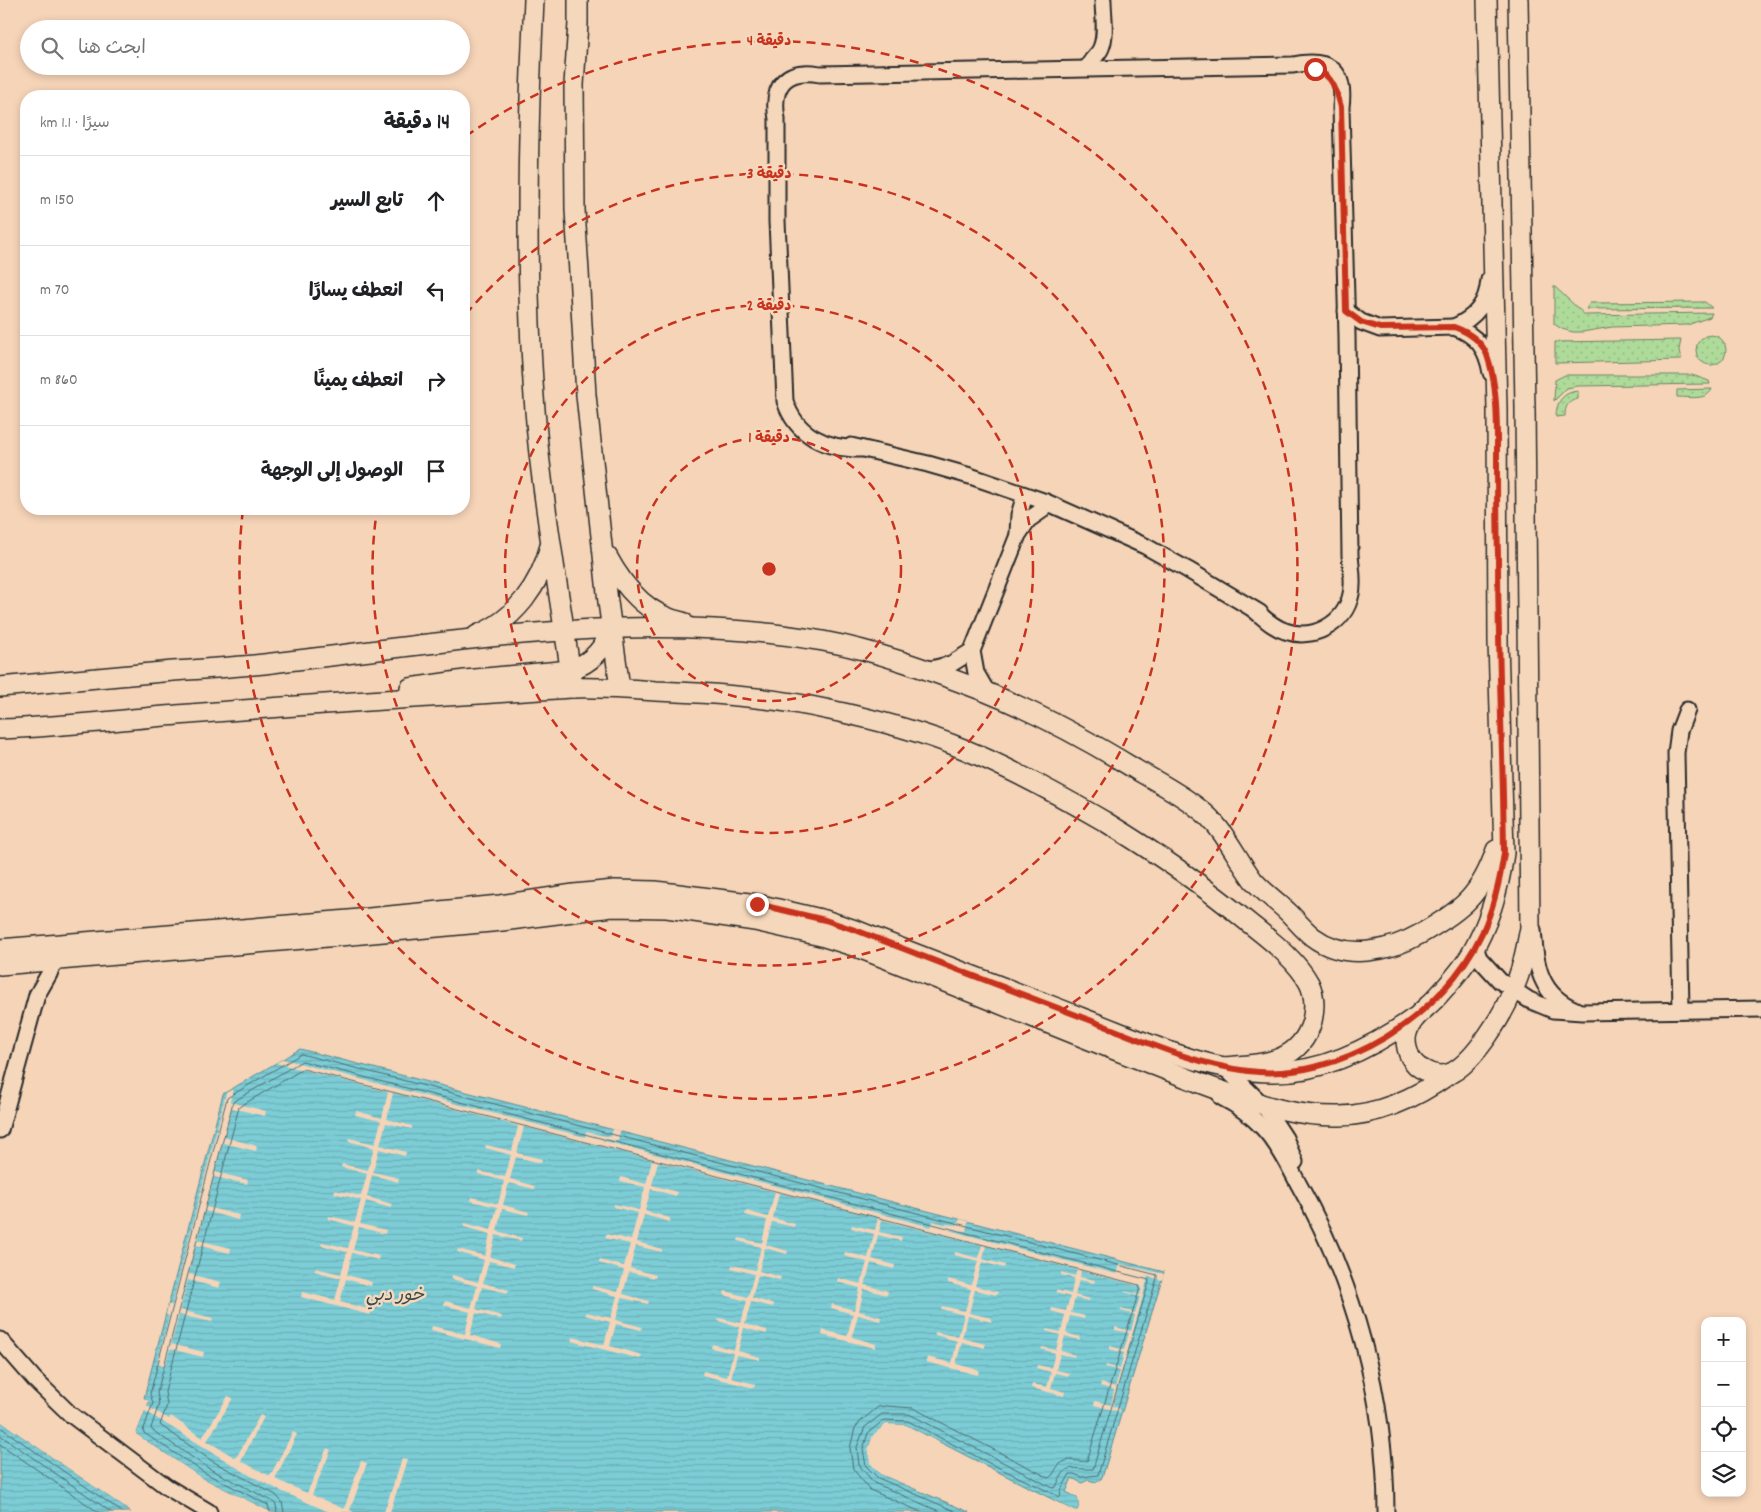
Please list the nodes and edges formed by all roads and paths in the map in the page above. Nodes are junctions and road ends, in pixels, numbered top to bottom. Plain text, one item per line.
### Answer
1 (534, 0) edge
2 (578, 0) edge
3 (586, 0) edge
4 (1103, 0) edge
5 (1487, 0) edge
6 (1518, 0) edge
7 (578, 23) junction
8 (1104, 36) junction
9 (1088, 68) junction
10 (1110, 68) junction
11 (1493, 232) junction
12 (1346, 311) junction
13 (1454, 327) junction
14 (1380, 328) junction
15 (1347, 336) junction
16 (1497, 409) junction
17 (1025, 495) junction
18 (1046, 502) junction
19 (1018, 535) junction
20 (551, 540) junction
21 (603, 545) junction
22 (611, 627) junction
23 (698, 628) junction
24 (564, 630) junction
25 (466, 640) junction
26 (972, 651) junction
27 (928, 670) junction
28 (571, 679) junction
29 (0, 687) edge
30 (620, 688) junction
31 (986, 692) junction
32 (1687, 710) dead end
33 (0, 729) edge
34 (1504, 820) junction
35 (1531, 905) junction
36 (1475, 946) junction
37 (0, 949) edge
38 (49, 955) junction
39 (0, 965) edge
40 (1514, 990) junction
41 (1761, 1009) edge
42 (1681, 1010) junction
43 (1582, 1012) junction
44 (1416, 1017) junction
45 (1224, 1066) junction
46 (1452, 1072) junction
47 (1189, 1080) junction
48 (1264, 1106) junction
49 (0, 1130) edge
50 (1308, 1199) junction
51 (0, 1340) edge
52 (210, 1512) edge
53 (1386, 1512) edge

1 - 20 main road
2 - 7 main road
3 - 7 street
4 - 8 street
5 - 11 main road
6 - 35 main road
7 - 21 main road
8 - 9 street
8 - 10 street
9 - 10 street
9 - 17 street
10 - 12 street
11 - 13 street
11 - 16 main road
12 - 14 street
12 - 15 street
13 - 14 street
13 - 16 street
14 - 15 street
15 - 18 street
16 - 34 main road
17 - 18 street
17 - 19 street
18 - 19 street
19 - 26 street
20 - 24 main road
20 - 25 main road
21 - 22 main road
21 - 23 main road
22 - 23 main road
22 - 24 main road
22 - 28 main road
22 - 30 main road
23 - 27 main road
24 - 25 main road
24 - 28 main road
25 - 29 main road
26 - 27 street
26 - 31 street
27 - 31 main road
28 - 30 main road
28 - 33 main road
30 - 45 main road
31 - 34 main road
32 - 42 street
34 - 36 main road
35 - 40 main road
35 - 43 street
36 - 40 street
36 - 44 main road
37 - 38 main road
38 - 39 main road
38 - 45 main road
38 - 47 main road
38 - 49 street
40 - 43 street
40 - 46 main road
41 - 42 street
42 - 43 street
44 - 45 main road
44 - 46 main road
45 - 48 street
46 - 48 main road
47 - 48 main road
47 - 50 street
48 - 50 street
50 - 53 street
51 - 52 street

